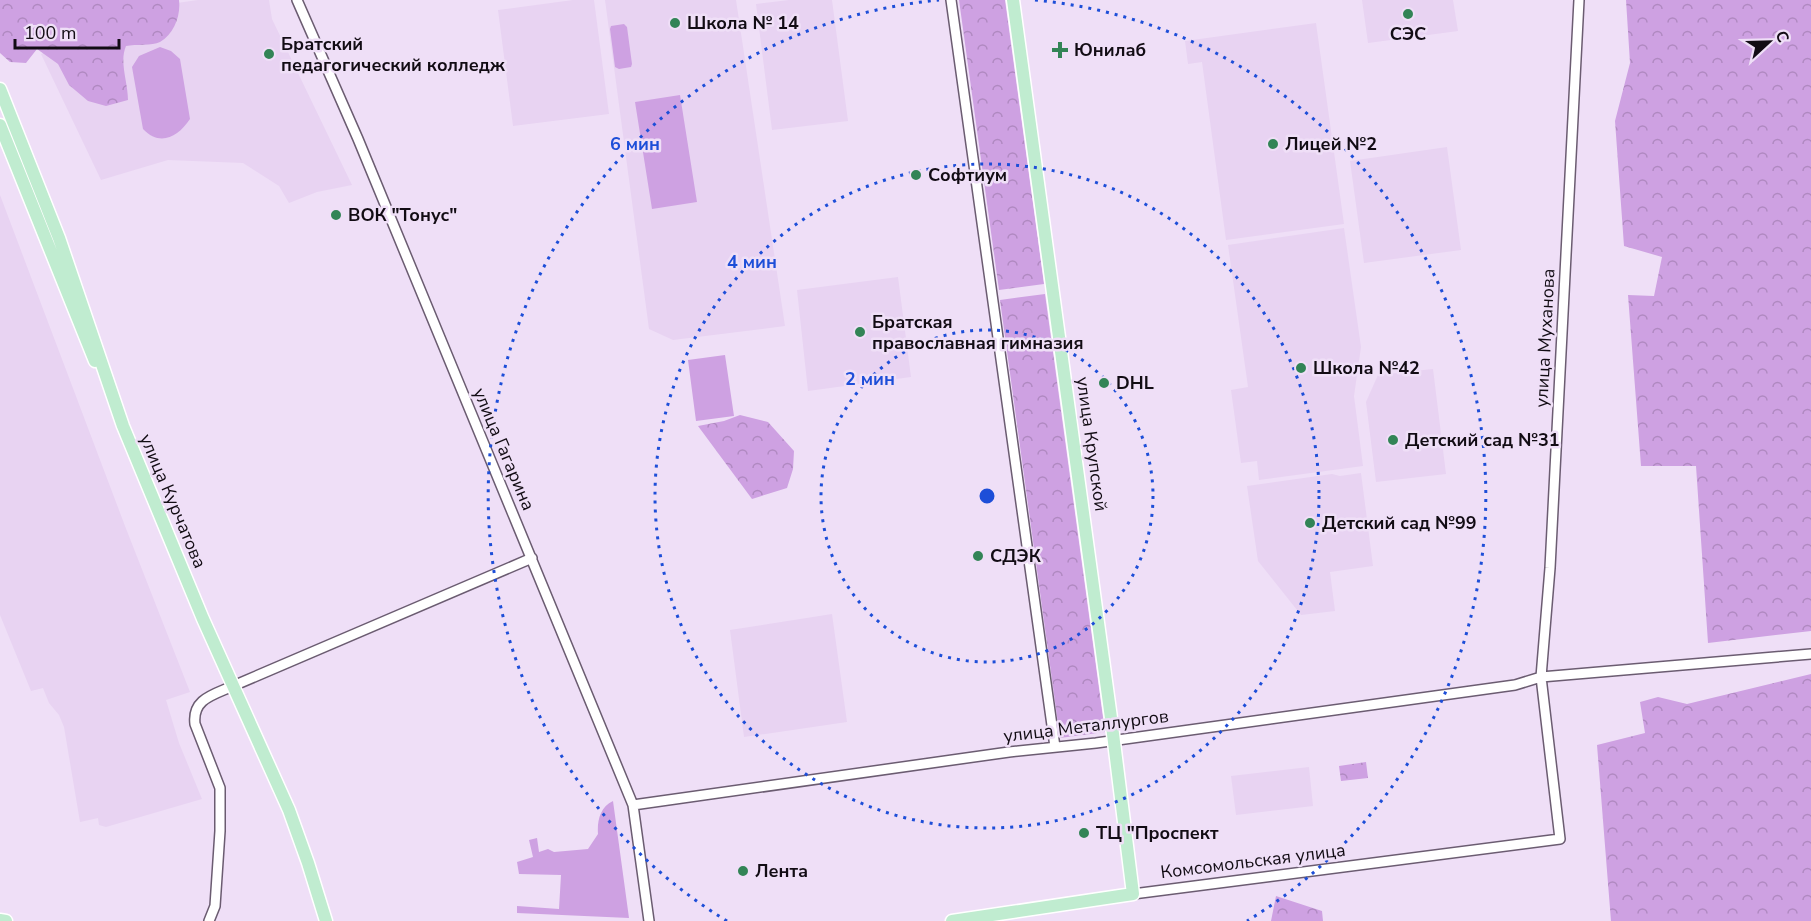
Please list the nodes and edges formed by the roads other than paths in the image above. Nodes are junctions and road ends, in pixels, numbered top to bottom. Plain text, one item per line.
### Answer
1 (297, 0) edge
2 (951, 0) edge
3 (1013, 0) edge
4 (1579, 0) edge
5 (0, 89) edge
6 (0, 125) edge
7 (45, 199) junction
8 (32, 204) junction
9 (123, 426) junction
10 (532, 558) junction
11 (1811, 654) edge
12 (1541, 678) junction
13 (233, 686) junction
14 (1114, 741) junction
15 (1055, 747) junction
16 (633, 805) junction
17 (1560, 839) joint
18 (1133, 894) junction
19 (1019, 917) edge
20 (0, 920) edge
21 (6, 921) edge
22 (209, 921) edge
23 (326, 921) edge
24 (649, 921) edge
25 (952, 921) edge

1 - 10 street, улица Гагарина
2 - 15 street
3 - 14 main road, улица Крупской
4 - 12 street, улица Муханова
5 - 7 main road, улица Курчатова
6 - 8 main road
7 - 8 main road
7 - 9 main road, улица Курчатова
8 - 9 main road
9 - 13 main road, улица Курчатова
10 - 13 street
10 - 16 street, улица Гагарина
11 - 12 street, улица Металлургов
12 - 14 street, улица Металлургов
12 - 17 street, улица Муханова
13 - 22 street
13 - 23 main road, улица Курчатова
14 - 15 street, улица Металлургов
14 - 18 main road, улица Крупской
15 - 16 street, улица Металлургов
16 - 24 street, улица Гагарина
17 - 18 street, Комсомольская улица
18 - 19 main road, Комсомольская улица
19 - 25 main road, Комсомольская улица
20 - 21 main road

